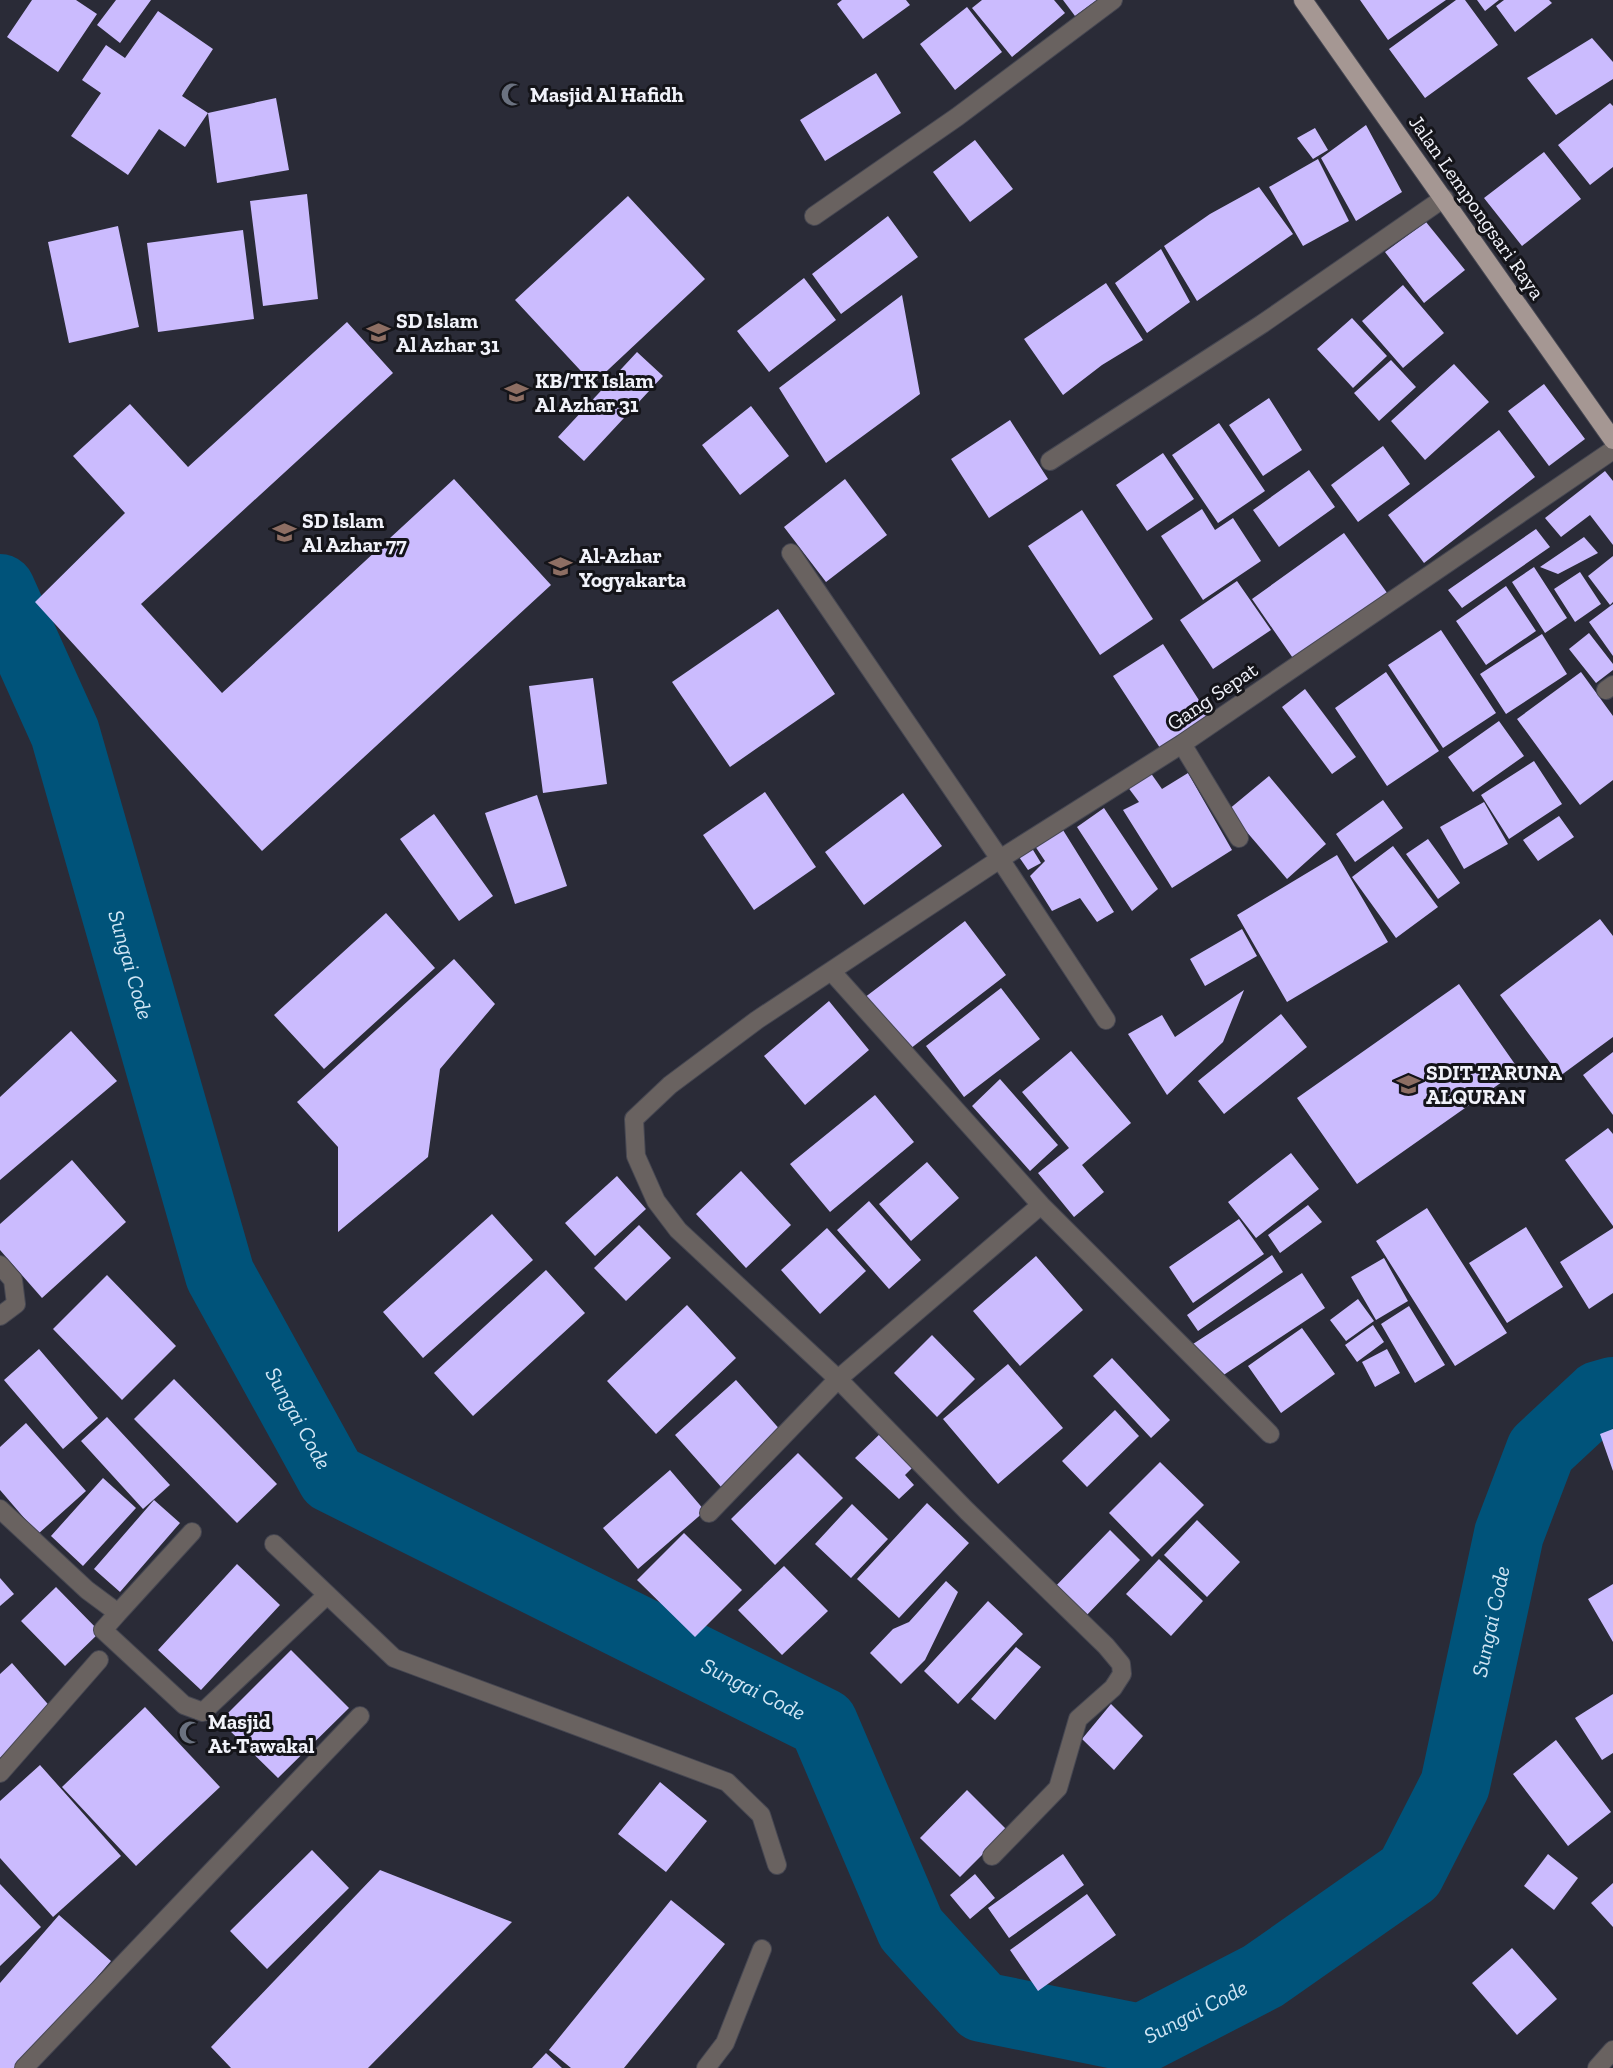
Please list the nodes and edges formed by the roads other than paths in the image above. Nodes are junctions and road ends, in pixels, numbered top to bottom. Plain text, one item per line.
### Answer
1 (1113, 0) edge
2 (1303, 0) edge
3 (1444, 198) junction
4 (814, 216) dead end
5 (1613, 440) edge
6 (1613, 450) edge
7 (1050, 461) dead end
8 (791, 553) dead end
9 (1182, 744) junction
10 (1239, 838) dead end
11 (1000, 859) junction
12 (832, 972) junction
13 (1106, 1020) dead end
14 (1041, 1205) junction
15 (0, 1265) edge
16 (0, 1316) edge
17 (838, 1379) junction
18 (1270, 1434) dead end
19 (0, 1509) edge
20 (709, 1513) dead end
21 (192, 1532) dead end
22 (274, 1544) dead end
23 (327, 1595) junction
24 (118, 1613) junction
25 (99, 1660) dead end
26 (360, 1716) dead end
27 (0, 1773) edge
28 (992, 1856) dead end
29 (777, 1865) dead end
30 (762, 1949) dead end
31 (1613, 2050) edge
32 (24, 2068) edge
33 (706, 2068) edge
34 (1597, 2068) edge

1 - 4 street
2 - 3 main road, Jalan Lempongsari Raya
3 - 5 main road, Jalan Lempongsari Raya
3 - 7 street
6 - 9 street, Gang Sepat
8 - 11 street
9 - 10 street
9 - 11 street, Gang Sepat
11 - 12 street, Gang Sepat
11 - 13 street
12 - 14 street
12 - 17 street, Gang Sepat
14 - 17 street
14 - 18 street
15 - 16 street
17 - 20 street
17 - 28 street
19 - 24 street
21 - 24 street
22 - 23 street
23 - 24 street
23 - 29 street
25 - 27 street
26 - 32 street
30 - 33 street
31 - 34 street

